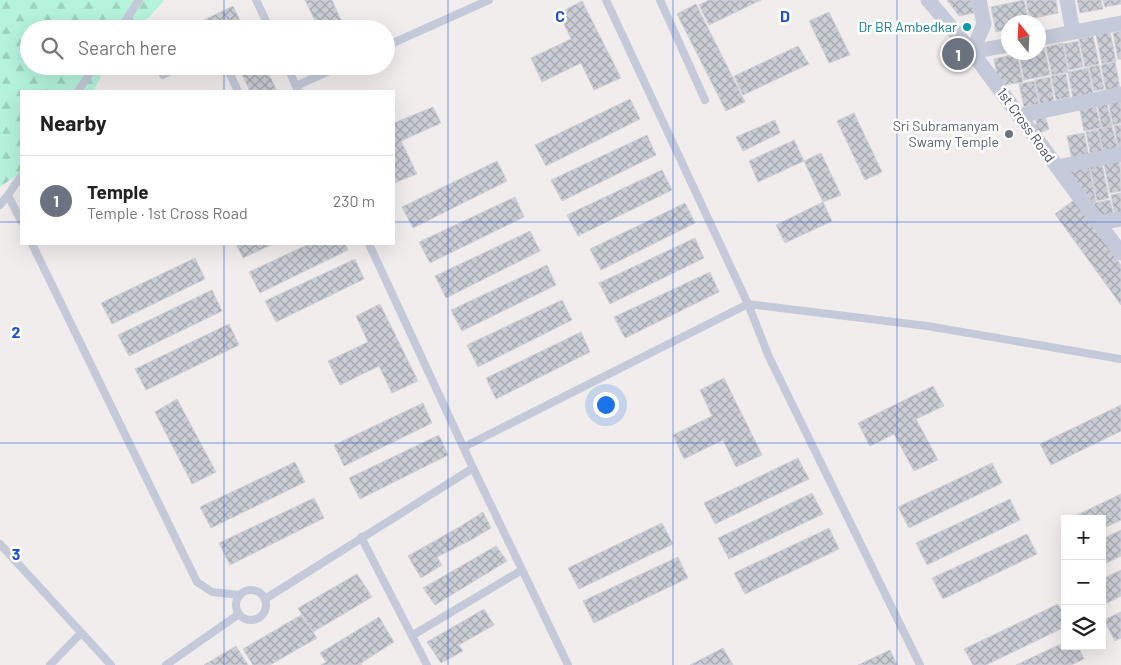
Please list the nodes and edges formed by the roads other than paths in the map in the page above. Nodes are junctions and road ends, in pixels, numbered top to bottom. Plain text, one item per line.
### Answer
1 (140, 0) edge
2 (256, 0) edge
3 (489, 0) edge
4 (606, 0) edge
5 (660, 0) edge
6 (928, 0) edge
7 (979, 0) edge
8 (1067, 0) edge
9 (126, 20) edge
10 (266, 20) edge
11 (1121, 22) edge
12 (1074, 32) junction
13 (1046, 37) edge
14 (395, 42) edge
15 (1001, 46) edge
16 (972, 52) junction
17 (89, 75) edge
18 (230, 75) edge
19 (291, 75) edge
20 (323, 75) edge
21 (297, 89) edge
22 (79, 90) edge
23 (238, 90) edge
24 (1121, 94) edge
25 (705, 100) dead end
26 (1019, 116) junction
27 (1121, 154) edge
28 (1056, 167) junction
29 (20, 177) edge
30 (8, 195) junction
31 (0, 205) edge
32 (1121, 219) edge
33 (20, 220) edge
34 (1099, 223) junction
35 (32, 245) edge
36 (369, 245) edge
37 (1121, 253) edge
38 (748, 304) junction
39 (1121, 359) edge
40 (464, 447) junction
41 (473, 468) junction
42 (361, 537) junction
43 (0, 544) edge
44 (522, 570) junction
45 (240, 595) junction
46 (265, 598) junction
47 (239, 614) junction
48 (81, 633) junction
49 (412, 635) junction
50 (50, 665) edge
51 (111, 665) edge
52 (166, 665) edge
53 (427, 665) edge
54 (568, 665) edge
55 (920, 665) edge

1 - 9 lane
2 - 10 lane
3 - 14 lane
4 - 38 lane
5 - 25 lane
6 - 16 street, 1st Cross Road
7 - 16 street
8 - 12 street
11 - 12 street
12 - 13 street
15 - 16 street
16 - 26 street, 1st Cross Road
17 - 22 lane
18 - 23 lane
19 - 21 lane
20 - 21 lane
24 - 26 street
26 - 28 street, 1st Cross Road
27 - 28 street
28 - 34 street, 1st Cross Road
29 - 30 lane
30 - 31 lane
30 - 33 lane
32 - 34 street
34 - 37 street, 1st Cross Road
35 - 45 lane
36 - 40 lane
38 - 39 lane
38 - 40 lane
38 - 55 lane
40 - 41 lane
41 - 42 lane
41 - 44 lane
42 - 46 lane
42 - 49 lane
43 - 48 lane
44 - 49 lane
44 - 54 lane
45 - 46 lane
45 - 47 lane
46 - 47 lane
47 - 52 lane
48 - 50 lane
48 - 51 lane
49 - 53 lane

